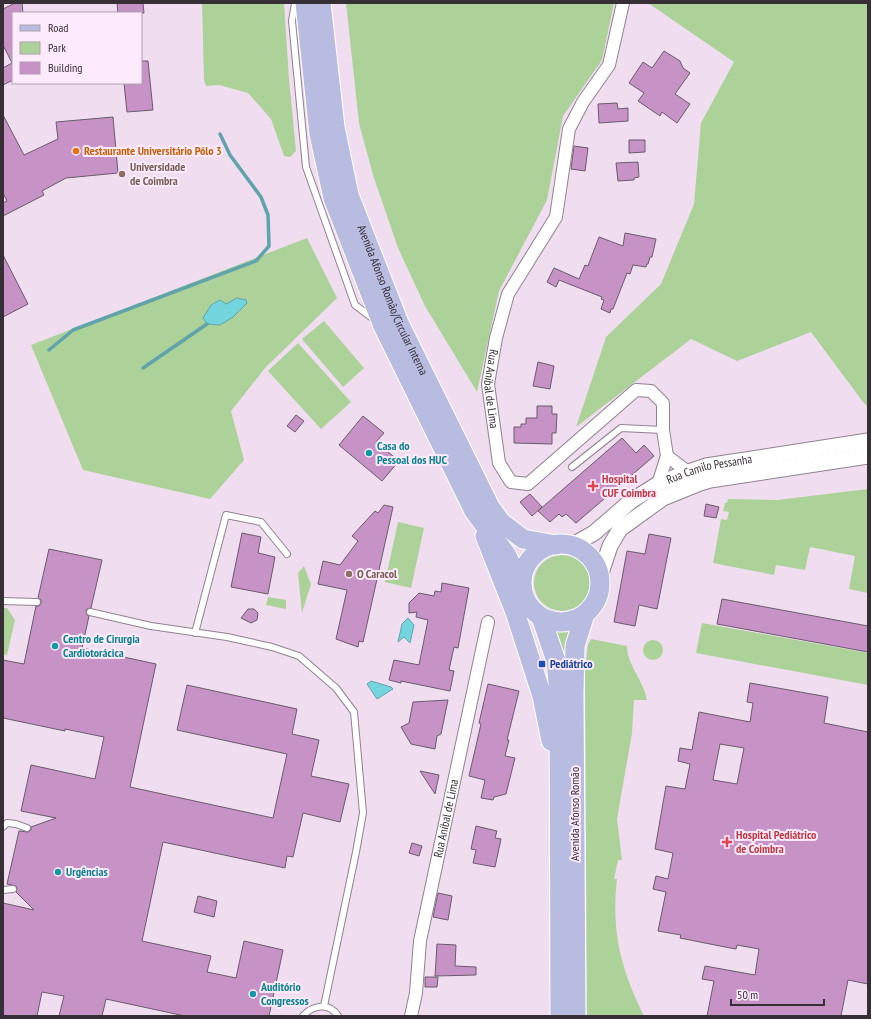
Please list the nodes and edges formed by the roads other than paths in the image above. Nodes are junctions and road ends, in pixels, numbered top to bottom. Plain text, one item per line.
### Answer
1 (295, 3) edge
2 (304, 3) edge
3 (321, 3) edge
4 (623, 3) edge
5 (383, 326) junction
6 (663, 430) junction
7 (868, 441) edge
8 (667, 456) junction
9 (868, 456) edge
10 (572, 468) dead end
11 (688, 472) junction
12 (658, 484) junction
13 (474, 511) junction
14 (564, 545) junction
15 (287, 554) dead end
16 (599, 579) junction
17 (522, 587) junction
18 (3, 601) edge
19 (37, 602) dead end
20 (90, 612) dead end
21 (585, 614) junction
22 (541, 617) junction
23 (488, 622) dead end
24 (194, 633) junction
25 (559, 783) junction
26 (3, 827) edge
27 (27, 828) dead end
28 (3, 890) edge
29 (13, 890) dead end
30 (324, 1006) junction
31 (303, 1016) edge
32 (338, 1016) edge
33 (411, 1016) edge
34 (560, 1016) edge
35 (576, 1016) edge

1 - 5 lane, Avenida Afonso Romão/Circular Interna
2 - 5 main road, Avenida Afonso Romão/Circular Interna
3 - 14 main road, Avenida Afonso Romão/Circular Interna
4 - 6 street, Rua Aníbal de Lima
5 - 13 main road, Avenida Afonso Romão/Circular Interna
6 - 8 street, Rua Aníbal de Lima
6 - 10 lane
7 - 11 street, Rua Camilo Pessanha
8 - 11 street
8 - 12 street
9 - 16 street, Rua Camilo Pessanha
11 - 12 street, Rua Camilo Pessanha
12 - 14 street, Rua Camilo Pessanha
13 - 17 main road, Avenida Afonso Romão/Circular Interna
13 - 25 main road
14 - 16 main road
14 - 17 main road
15 - 24 lane
16 - 21 main road
17 - 22 main road
18 - 19 lane
20 - 24 lane
21 - 22 main road
21 - 35 main road, Avenida Afonso Romão
22 - 25 main road, Avenida Afonso Romão
23 - 33 street, Rua Aníbal de Lima
24 - 30 lane
25 - 34 main road, Avenida Afonso Romão
26 - 27 lane
28 - 29 lane
30 - 31 lane
30 - 32 lane

